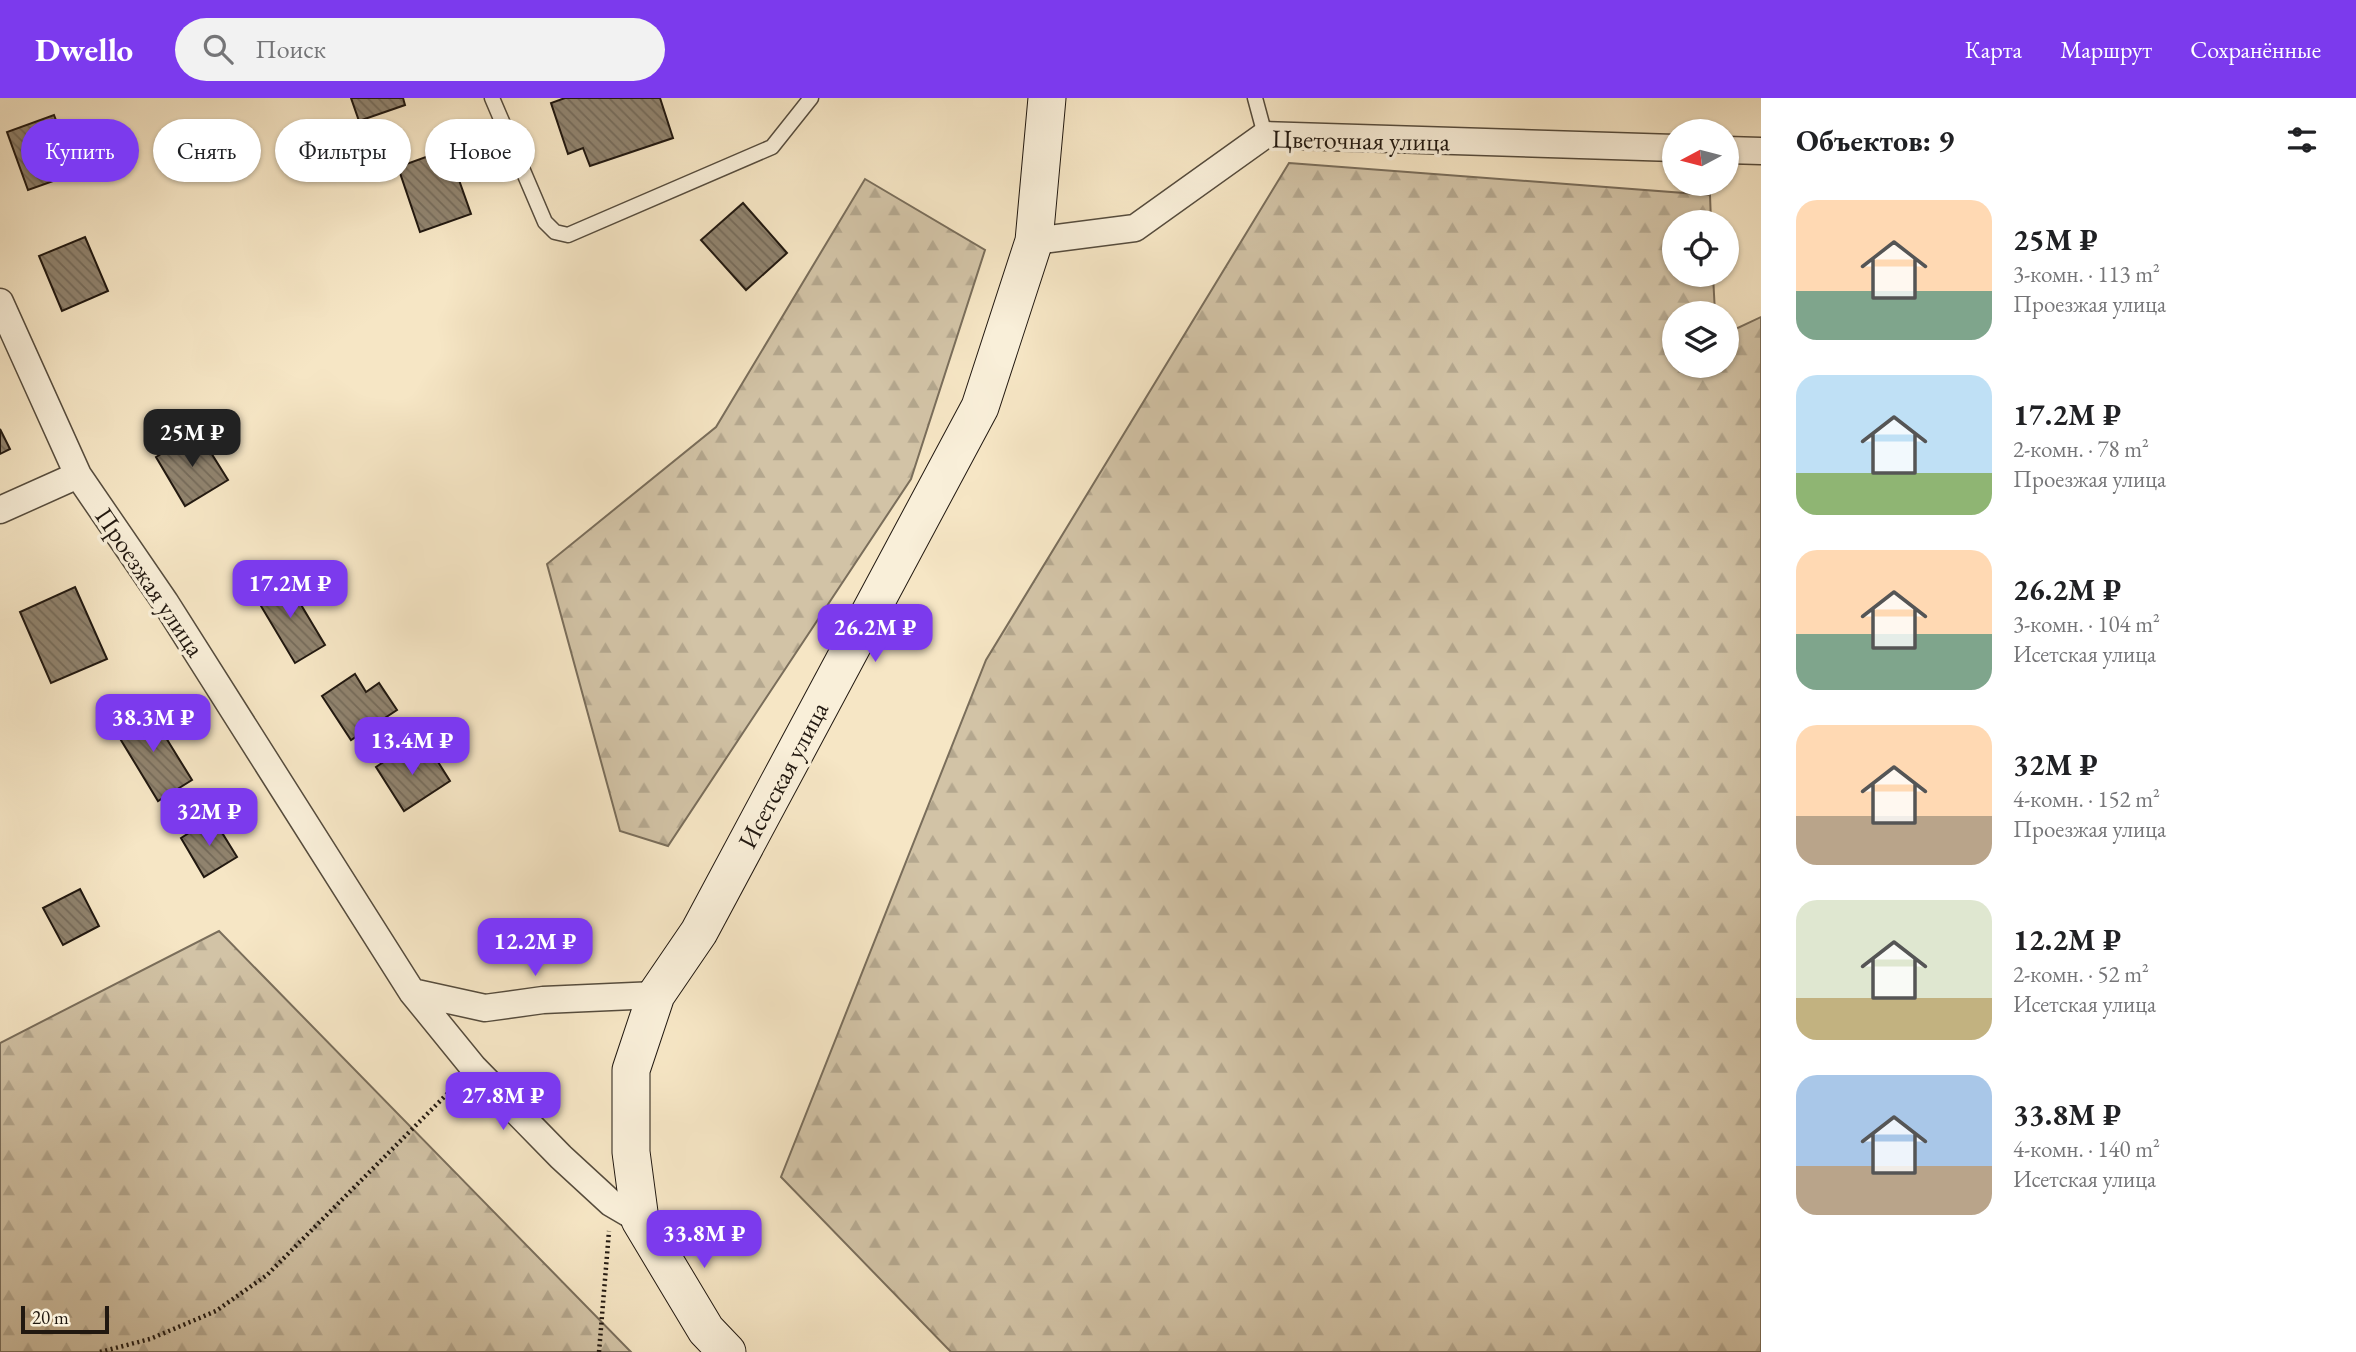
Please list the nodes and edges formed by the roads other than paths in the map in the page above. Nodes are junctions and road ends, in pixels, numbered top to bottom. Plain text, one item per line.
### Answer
1 (492, 98) edge
2 (811, 98) edge
3 (1048, 98) edge
4 (1255, 98) edge
5 (1265, 135) junction
6 (1662, 148) edge
7 (1740, 150) edge
8 (1761, 151) edge
9 (1034, 241) junction
10 (0, 302) edge
11 (78, 475) junction
12 (0, 510) edge
13 (412, 992) junction
14 (656, 995) junction
15 (626, 1211) junction
16 (727, 1352) edge

1 - 2 lane
3 - 9 main road, Исетская улица
4 - 5 lane
5 - 6 street, Цветочная улица
5 - 9 street, Цветочная улица
7 - 8 street
9 - 14 main road, Исетская улица
10 - 11 street, Проезжая улица
11 - 12 street
11 - 13 street, Проезжая улица
13 - 14 street
13 - 15 street, Проезжая улица
14 - 15 main road, Исетская улица
15 - 16 main road

